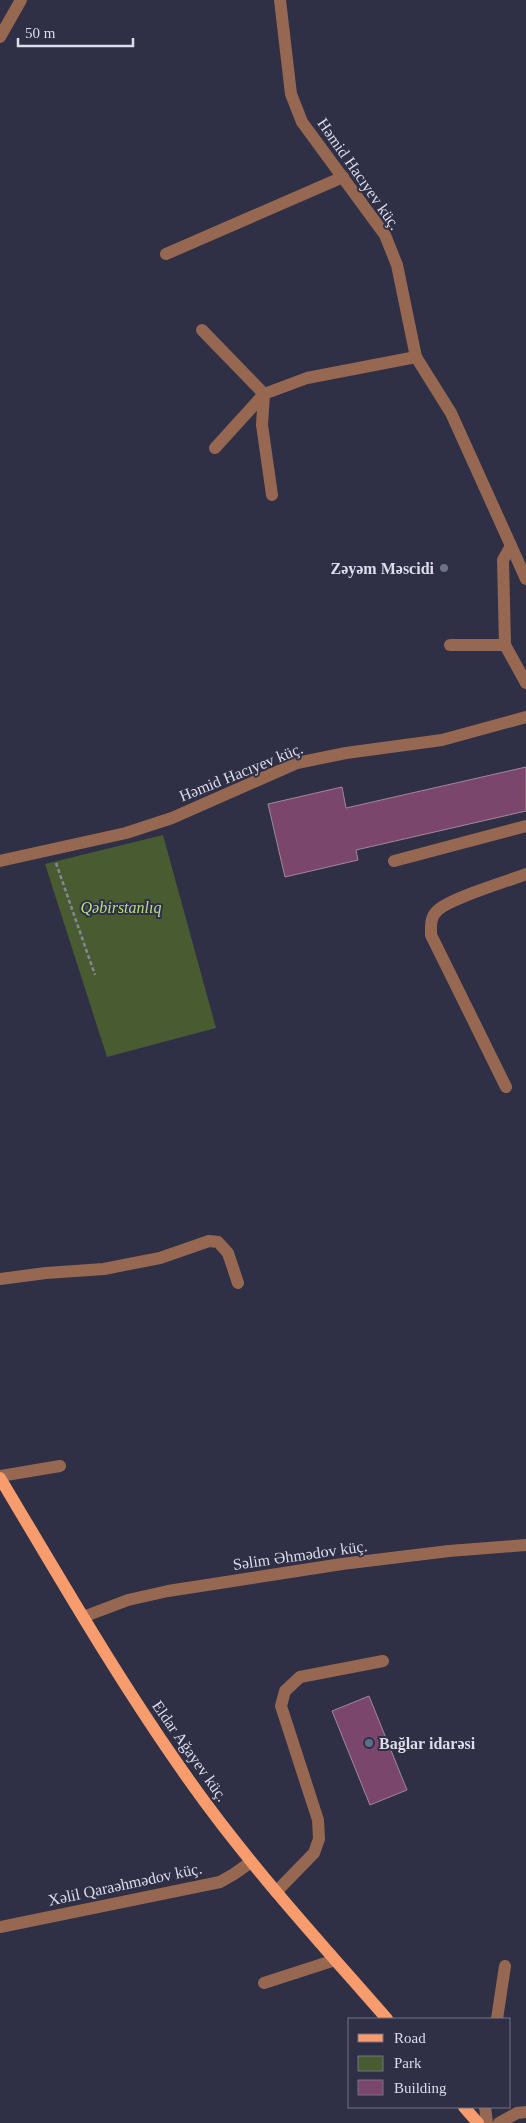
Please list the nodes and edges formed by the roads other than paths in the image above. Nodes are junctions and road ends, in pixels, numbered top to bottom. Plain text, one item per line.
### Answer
1 (21, 0) edge
2 (280, 0) edge
3 (0, 37) edge
4 (343, 177) junction
5 (166, 254) dead end
6 (202, 330) dead end
7 (416, 357) junction
8 (264, 394) junction
9 (215, 448) dead end
10 (272, 495) dead end
11 (511, 546) junction
12 (526, 579) edge
13 (450, 645) dead end
14 (505, 645) junction
15 (526, 684) edge
16 (526, 717) edge
17 (526, 826) edge
18 (394, 861) dead end
19 (0, 862) edge
20 (526, 874) edge
21 (506, 1087) dead end
22 (0, 1279) edge
23 (238, 1283) dead end
24 (60, 1466) dead end
25 (0, 1477) edge
26 (526, 1545) edge
27 (83, 1617) junction
28 (383, 1661) dead end
29 (251, 1862) junction
30 (276, 1892) junction
31 (0, 1926) edge
32 (335, 1960) junction
33 (506, 1966) dead end
34 (264, 1983) dead end
35 (386, 2018) edge
36 (497, 2018) edge
37 (465, 2108) edge
38 (486, 2108) edge
39 (526, 2112) edge
40 (478, 2123) edge
41 (487, 2123) edge
42 (499, 2123) edge

1 - 3 street
2 - 4 street, Həmid Hacıyev küç.
4 - 5 street
4 - 7 street, Həmid Hacıyev küç.
6 - 8 street
7 - 8 street
7 - 11 street, Həmid Hacıyev küç.
8 - 9 street
8 - 10 street
11 - 12 street, Həmid Hacıyev küç.
11 - 14 street
13 - 14 street
14 - 15 street
16 - 19 street, Həmid Hacıyev küç.
17 - 18 street
20 - 21 street
22 - 23 street
24 - 25 street
25 - 27 main road, Eldar Ağayev küç.
26 - 27 street, Səlim Əhmədov küç.
27 - 29 main road, Eldar Ağayev küç.
28 - 30 street
29 - 30 main road, Eldar Ağayev küç.
29 - 31 street, Xəlil Qaraəhmədov küç.
30 - 32 main road, Eldar Ağayev küç.
32 - 34 street
32 - 35 main road, Eldar Ağayev küç.
33 - 36 street
37 - 40 main road
38 - 41 street
39 - 42 street

